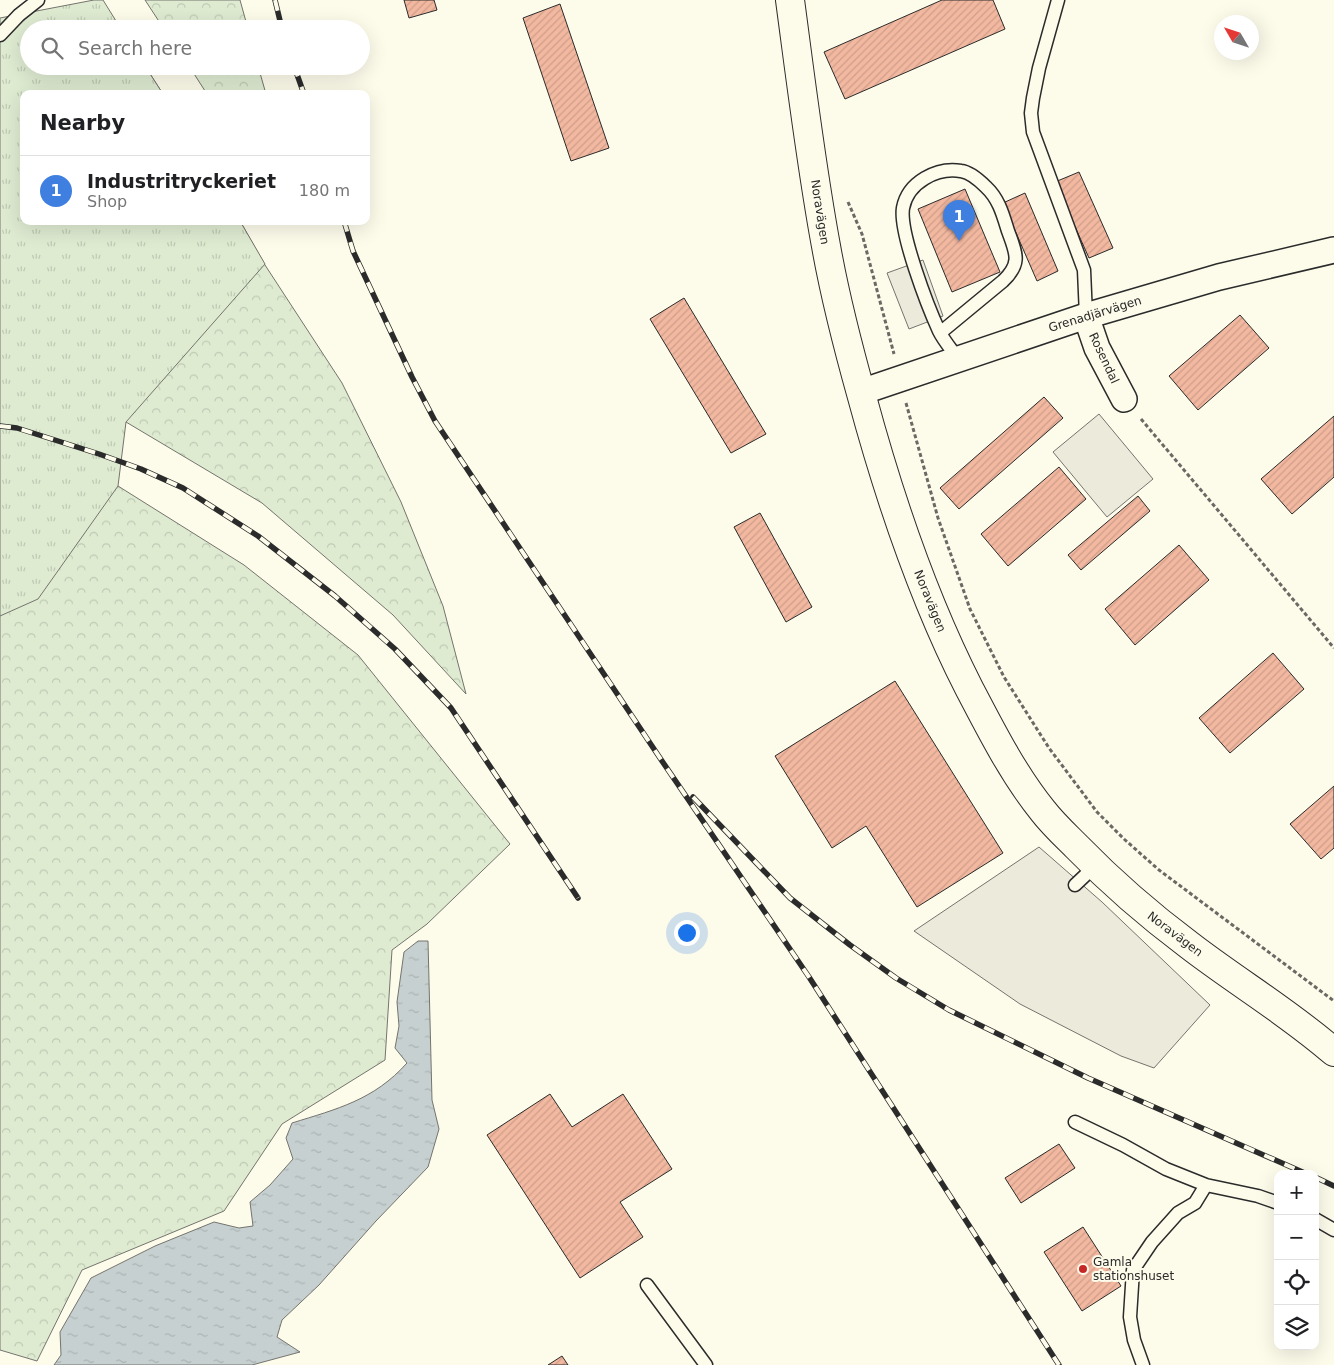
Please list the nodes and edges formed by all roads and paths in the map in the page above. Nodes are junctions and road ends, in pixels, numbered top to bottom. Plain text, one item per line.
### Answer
1 (38, 0) edge
2 (790, 0) edge
3 (1058, 0) edge
4 (0, 35) edge
5 (845, 196) dead end
6 (1334, 250) edge
7 (1086, 316) junction
8 (940, 332) junction
9 (958, 359) junction
10 (900, 379) junction
11 (861, 392) junction
12 (1124, 399) joint
13 (1334, 648) edge
14 (1095, 866) junction
15 (1075, 886) dead end
16 (1334, 1001) edge
17 (1334, 1052) edge
18 (1075, 1122) dead end
19 (1206, 1185) junction
20 (1274, 1202) edge
21 (1319, 1222) edge
22 (1334, 1230) edge
23 (647, 1285) dead end
24 (706, 1365) edge
25 (1143, 1365) edge

1 - 4 lane
2 - 11 street, Noravägen
3 - 7 lane
5 - 10 path
6 - 7 street, Grenadjärvägen
7 - 9 street, Grenadjärvägen
7 - 12 street, Rosendal
8 - 8 lane
8 - 9 lane
9 - 10 street, Grenadjärvägen
10 - 11 street, Grenadjärvägen
10 - 16 path
11 - 14 street, Noravägen
12 - 13 path
14 - 15 lane
14 - 17 street, Noravägen
18 - 19 lane
19 - 20 lane
19 - 25 lane
21 - 22 lane
23 - 24 lane

